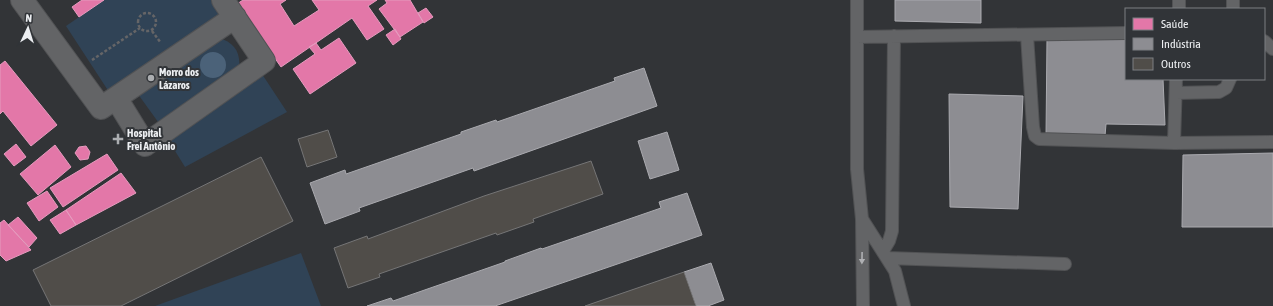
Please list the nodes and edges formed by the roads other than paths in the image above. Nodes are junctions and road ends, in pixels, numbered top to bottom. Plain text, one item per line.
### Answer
1 (22, 0) edge
2 (857, 0) edge
3 (229, 8) edge
4 (1125, 33) edge
5 (1027, 34) junction
6 (894, 36) junction
7 (857, 37) junction
8 (1265, 42) edge
9 (1273, 49) edge
10 (1176, 80) edge
11 (1230, 80) edge
12 (1176, 93) junction
13 (116, 98) junction
14 (1174, 142) junction
15 (1273, 142) edge
16 (862, 219) junction
17 (885, 254) junction
18 (1065, 264) dead end
19 (863, 306) edge
20 (904, 306) edge

1 - 13 street
2 - 7 lane
3 - 13 street
3 - 13 street
4 - 5 lane
5 - 6 lane
5 - 14 lane
6 - 7 lane
6 - 17 lane
7 - 16 lane
8 - 9 lane
10 - 12 lane
11 - 12 lane
12 - 14 lane
14 - 15 lane
16 - 17 lane
16 -> 19 lane
17 - 18 lane
17 - 20 lane

